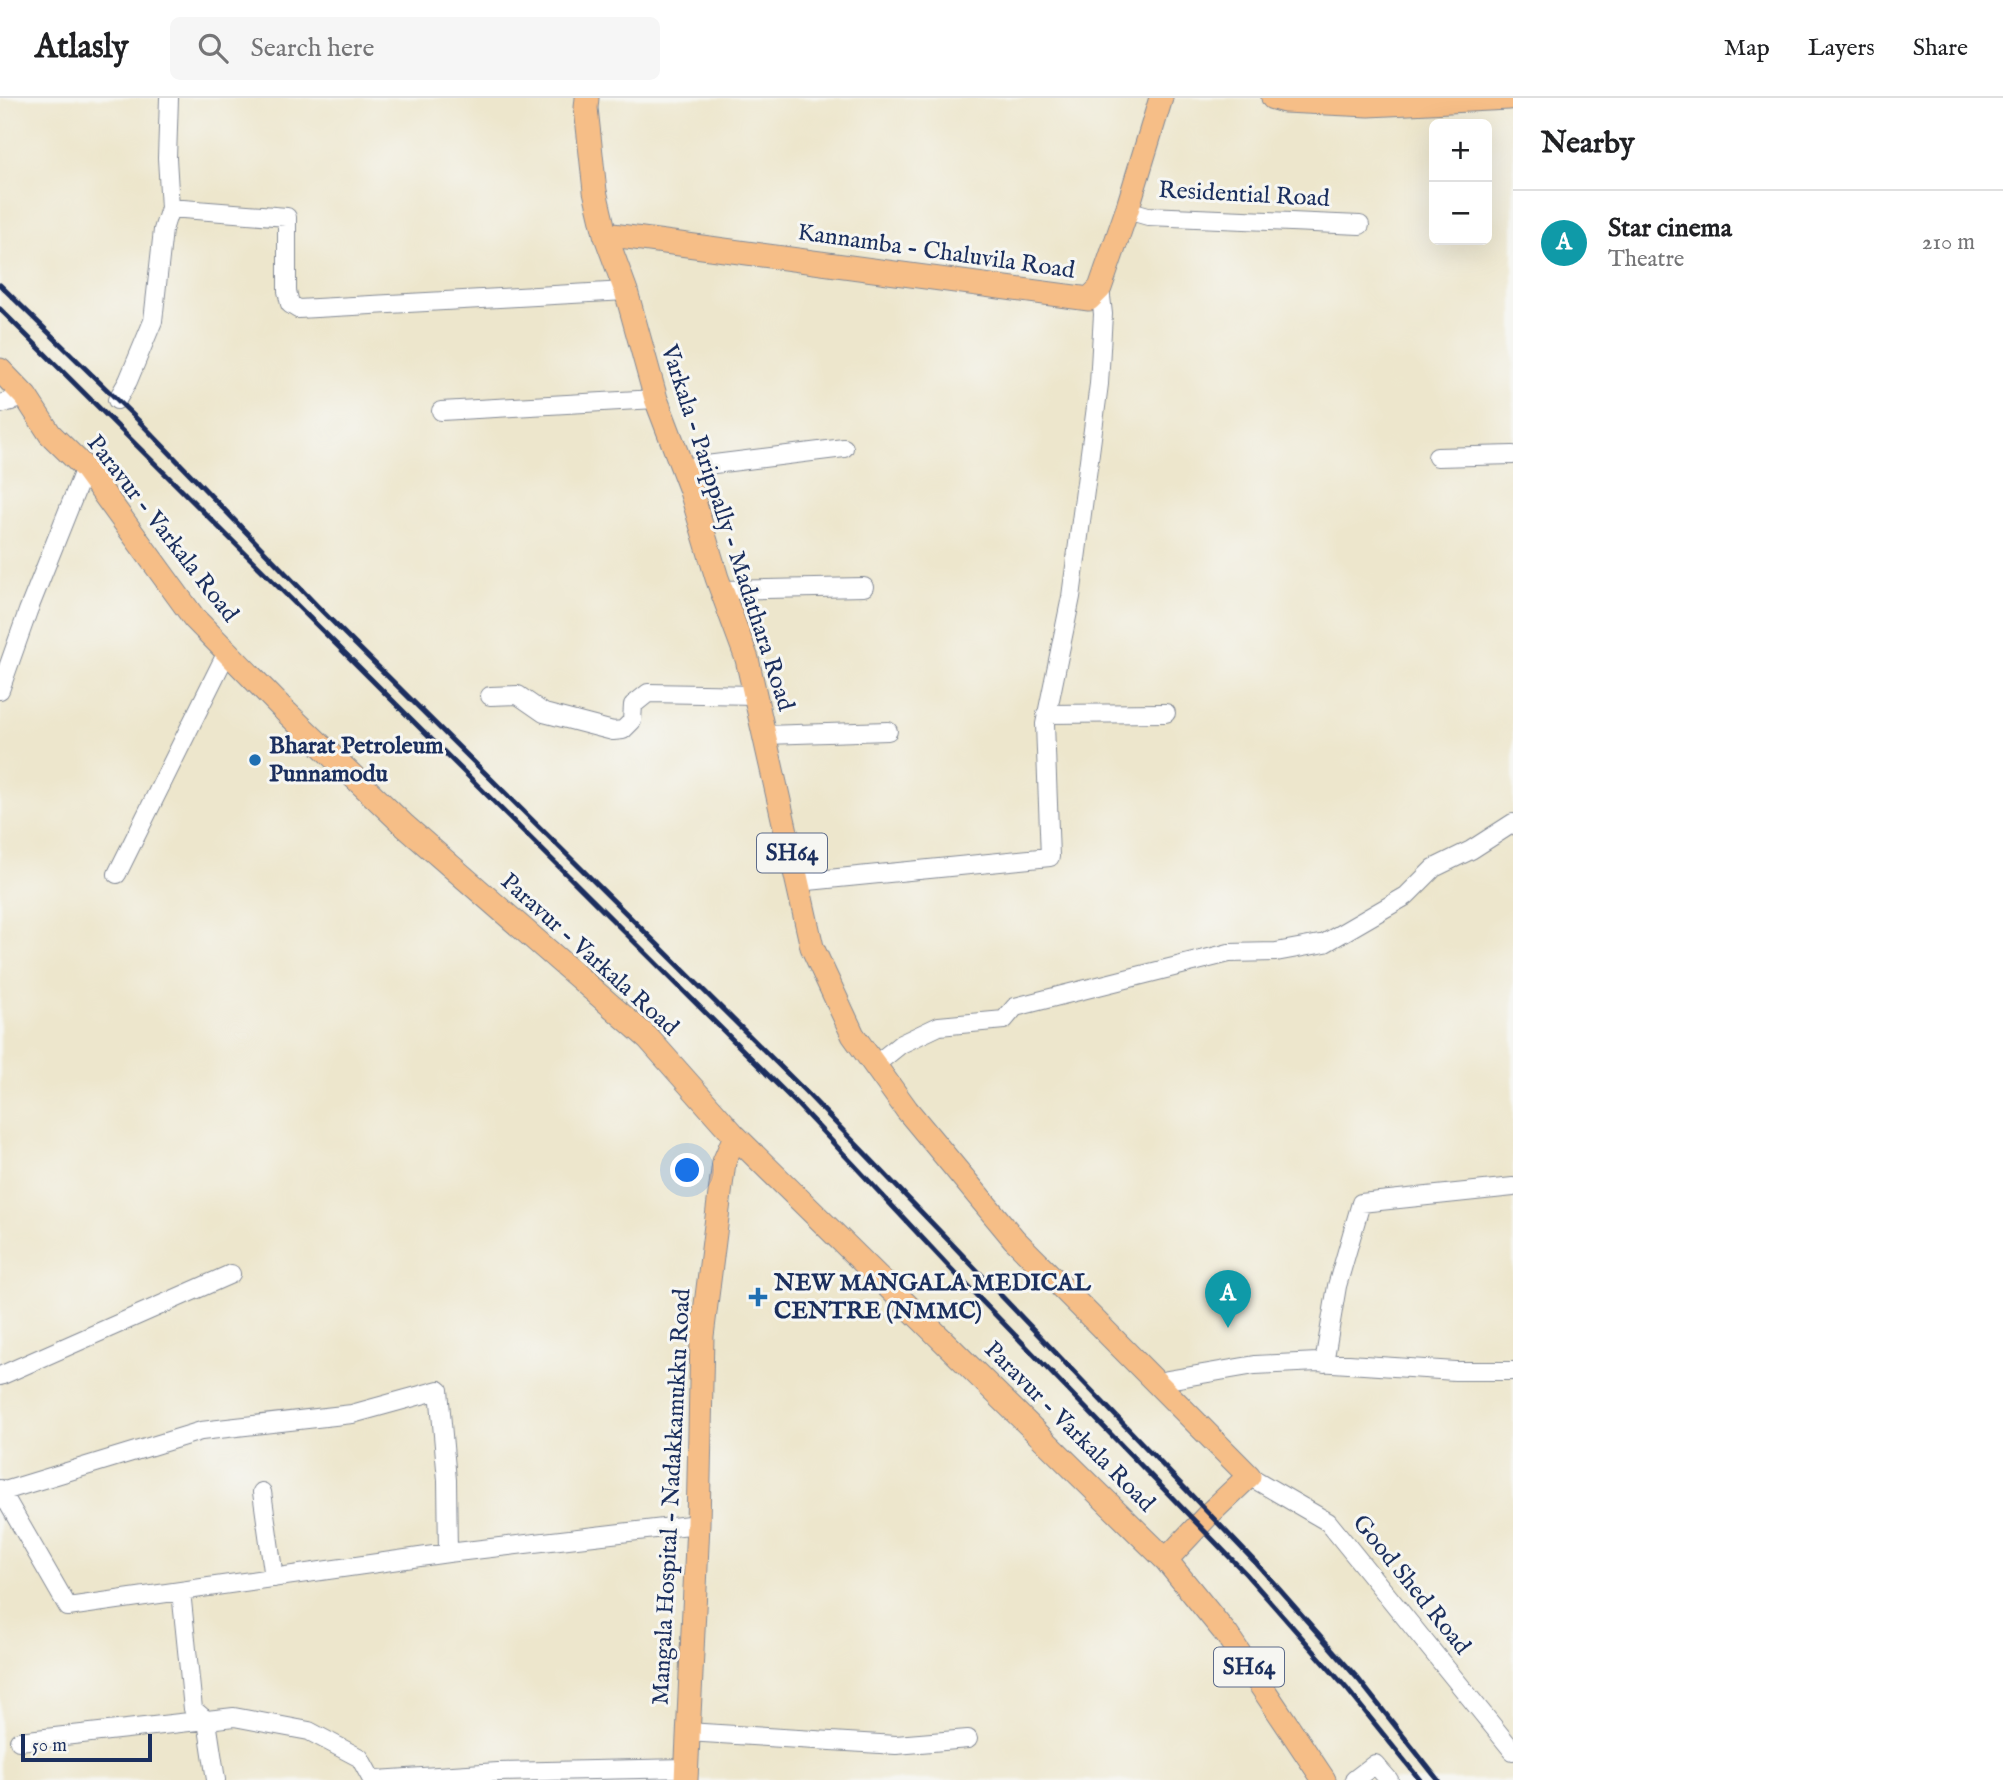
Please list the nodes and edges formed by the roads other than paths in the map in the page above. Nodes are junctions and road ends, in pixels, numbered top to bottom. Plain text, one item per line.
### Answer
1 (169, 98) edge
2 (587, 98) edge
3 (1161, 98) edge
4 (1273, 98) edge
5 (1509, 98) edge
6 (1461, 99) edge
7 (170, 208) junction
8 (1127, 210) junction
9 (1360, 225) dead end
10 (605, 234) junction
11 (1100, 288) junction
12 (626, 291) junction
13 (0, 370) edge
14 (26, 397) junction
15 (656, 399) junction
16 (117, 400) dead end
17 (0, 404) edge
18 (441, 411) dead end
19 (844, 447) dead end
20 (1513, 455) edge
21 (1437, 457) dead end
22 (85, 468) junction
23 (682, 468) junction
24 (864, 587) dead end
25 (721, 590) junction
26 (228, 652) junction
27 (0, 690) edge
28 (756, 695) junction
29 (490, 696) dead end
30 (1166, 713) dead end
31 (1046, 714) junction
32 (888, 731) dead end
33 (766, 735) junction
34 (1513, 823) edge
35 (117, 874) dead end
36 (798, 882) junction
37 (875, 1065) junction
38 (735, 1136) junction
39 (1513, 1187) edge
40 (231, 1274) dead end
41 (1324, 1363) junction
42 (1513, 1371) edge
43 (0, 1376) edge
44 (1156, 1382) junction
45 (1248, 1476) junction
46 (0, 1491) edge
47 (262, 1492) dead end
48 (698, 1524) junction
49 (448, 1553) junction
50 (1167, 1560) junction
51 (274, 1578) junction
52 (181, 1591) junction
53 (206, 1721) junction
54 (687, 1732) junction
55 (968, 1739) dead end
56 (19, 1741) dead end
57 (1513, 1751) edge
58 (686, 1774) edge
59 (216, 1780) edge
60 (375, 1780) edge
61 (1324, 1780) edge
62 (1354, 1780) edge
63 (1390, 1780) edge

1 - 7 street
2 - 10 main road, Varkala - Parippally - Madathara Road / SH64
3 - 8 main road, Kannamba - Chaluvila Road
4 - 6 main road
5 - 6 main road
7 - 12 street
7 - 16 street
8 - 9 street, Residential Road
8 - 11 main road, Kannamba - Chaluvila Road
10 - 11 main road, Kannamba - Chaluvila Road
10 - 12 main road, Varkala - Parippally - Madathara Road / SH64
11 - 31 street
12 - 15 main road, Varkala - Parippally - Madathara Road / SH64
13 - 14 main road, Paravur - Varkala Road
14 - 17 street
14 - 22 main road, Paravur - Varkala Road
15 - 18 street
15 - 23 main road, Varkala - Parippally - Madathara Road / SH64
19 - 23 street
20 - 21 street
22 - 26 main road, Paravur - Varkala Road
22 - 27 street
23 - 25 main road, Varkala - Parippally - Madathara Road / SH64
24 - 25 street
25 - 28 main road, Varkala - Parippally - Madathara Road / SH64
26 - 35 street
26 - 38 main road, Paravur - Varkala Road
28 - 29 street
28 - 33 main road, Varkala - Parippally - Madathara Road / SH64
30 - 31 street
31 - 36 street
32 - 33 street
33 - 36 main road, Varkala - Parippally - Madathara Road / SH64
34 - 37 street
36 - 37 main road, Varkala - Parippally - Madathara Road / SH64
37 - 44 main road, Varkala - Parippally - Madathara Road / SH64
38 - 48 main road, Mangala Hospital - Nadakkamukku Road
38 - 50 main road, Paravur - Varkala Road
39 - 41 street
40 - 43 street
41 - 42 street
41 - 44 street
44 - 45 main road, Varkala - Parippally - Madathara Road / SH64
45 - 50 main road
45 - 57 street, Good Shed Road
46 - 49 street
46 - 52 street
47 - 51 street
48 - 49 street
48 - 54 main road, Mangala Hospital - Nadakkamukku Road
49 - 51 street
50 - 61 main road, SH64
51 - 52 street
52 - 53 street
53 - 56 street
53 - 59 street
53 - 60 street
54 - 55 street
54 - 58 main road, Mangala Hospital - Nadakkamukku Road
58 - 60 street
62 - 63 street

